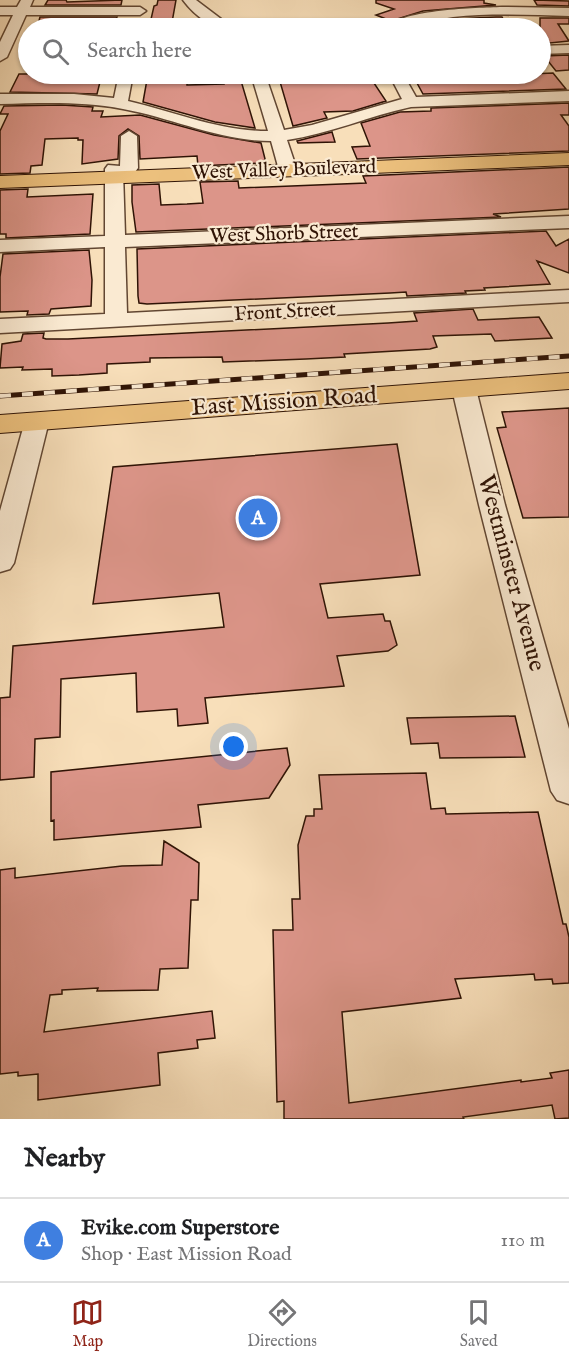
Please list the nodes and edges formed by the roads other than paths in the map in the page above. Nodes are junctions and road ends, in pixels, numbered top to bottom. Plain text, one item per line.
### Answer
1 (189, 0) edge
2 (24, 5) edge
3 (141, 5) edge
4 (0, 11) edge
5 (569, 12) edge
6 (210, 18) edge
7 (432, 18) edge
8 (569, 49) edge
9 (551, 50) edge
10 (0, 57) edge
11 (124, 84) edge
12 (261, 84) edge
13 (401, 84) edge
14 (569, 96) edge
15 (0, 99) edge
16 (411, 102) junction
17 (120, 104) junction
18 (277, 135) junction
19 (129, 136) dead end
20 (567, 154) edge
21 (286, 166) junction
22 (120, 171) junction
23 (0, 173) edge
24 (0, 182) edge
25 (569, 222) edge
26 (117, 241) junction
27 (0, 246) edge
28 (569, 296) edge
29 (116, 321) junction
30 (0, 327) edge
31 (569, 381) edge
32 (464, 389) junction
33 (37, 421) junction
34 (0, 424) edge
35 (0, 563) edge
36 (569, 791) edge

1 - 6 street
2 - 3 street
2 - 4 street
2 - 10 street
5 - 7 street
8 - 9 street
11 - 17 street
12 - 18 street
13 - 16 street
14 - 16 street
15 - 17 street
16 - 18 street
17 - 18 street
18 - 21 street
19 - 22 street
20 - 21 main road, West Valley Boulevard
20 - 21 main road, West Valley Boulevard
21 - 22 main road, West Valley Boulevard
22 - 23 main road, West Valley Boulevard
22 - 24 main road, West Valley Boulevard
22 - 26 street
25 - 26 street, West Shorb Street
26 - 27 street, West Shorb Street
26 - 29 street
28 - 29 street, Front Street
29 - 30 street, Front Street
31 - 32 main road, East Mission Road
32 - 33 main road, East Mission Road
32 - 36 street, Westminster Avenue
33 - 34 main road, East Mission Road
33 - 35 street

